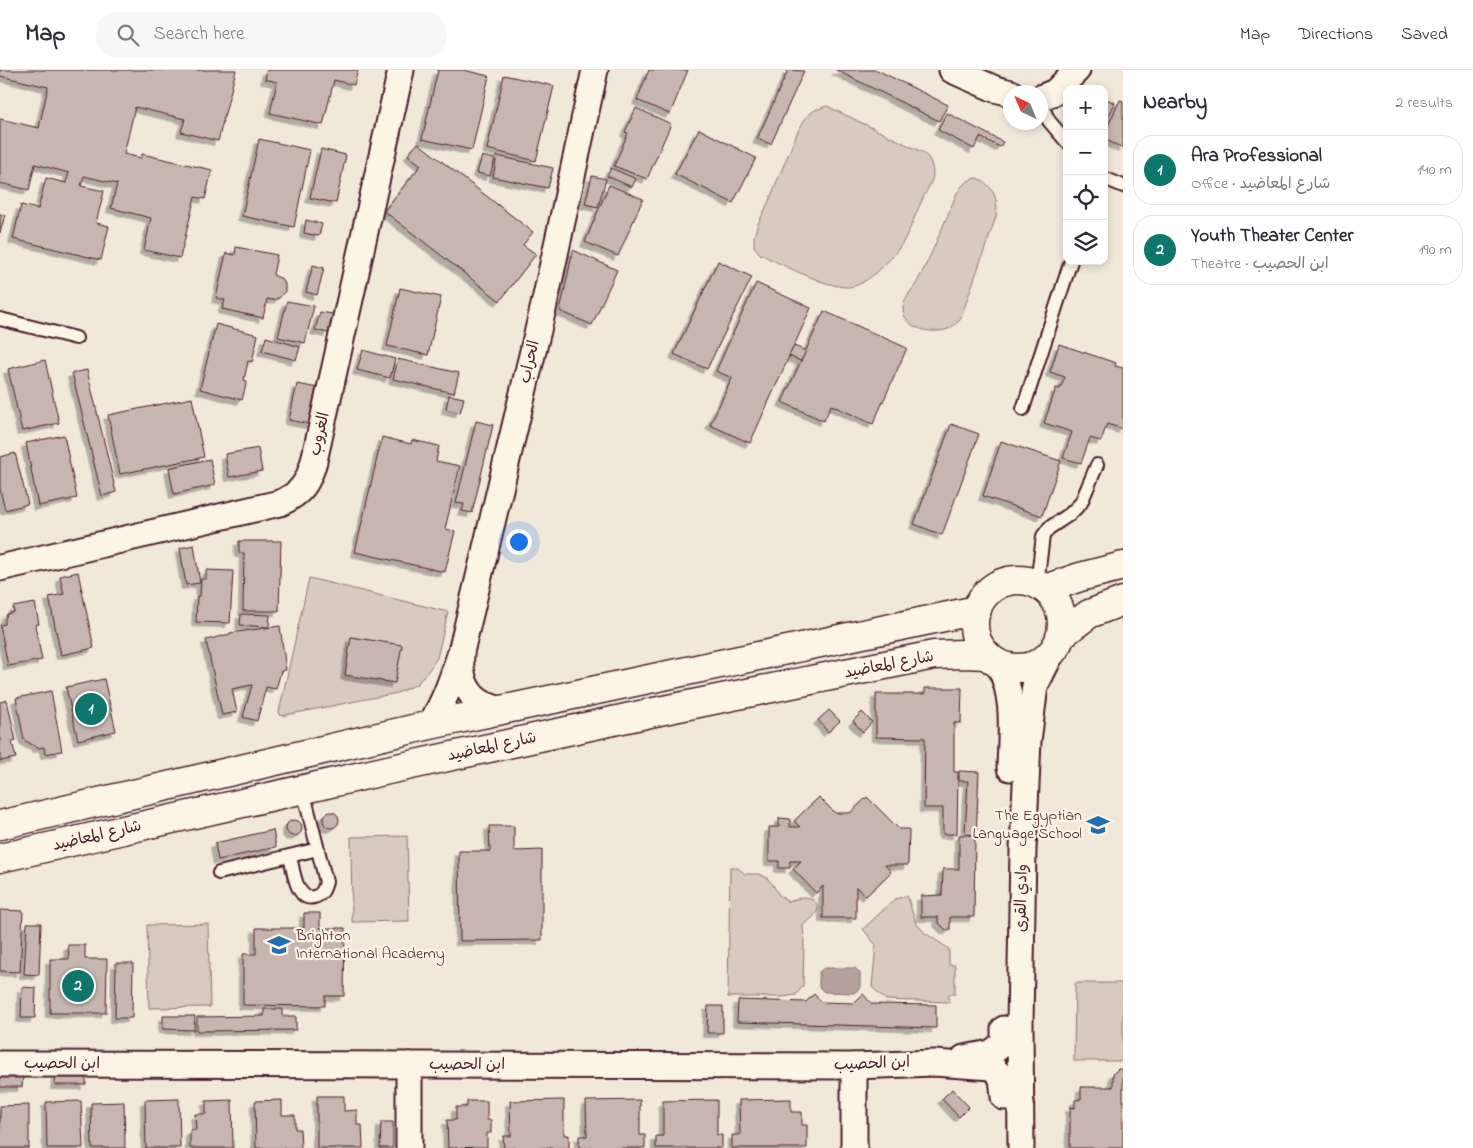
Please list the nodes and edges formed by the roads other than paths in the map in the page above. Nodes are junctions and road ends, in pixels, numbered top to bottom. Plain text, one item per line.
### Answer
1 (401, 70) edge
2 (595, 70) edge
3 (952, 70) edge
4 (1078, 70) edge
5 (1003, 92) edge
6 (1048, 96) edge
7 (1048, 119) edge
8 (1063, 137) edge
9 (1108, 180) edge
10 (1123, 186) edge
11 (1070, 265) edge
12 (0, 319) edge
13 (76, 338) dead end
14 (1023, 409) dead end
15 (1097, 465) dead end
16 (1123, 566) edge
17 (0, 568) edge
18 (1041, 587) junction
19 (1123, 601) edge
20 (977, 610) junction
21 (1056, 644) junction
22 (461, 652) junction
23 (992, 659) junction
24 (501, 710) junction
25 (430, 725) junction
26 (303, 790) junction
27 (0, 824) edge
28 (318, 849) junction
29 (290, 856) junction
30 (0, 858) edge
31 (219, 873) dead end
32 (1004, 1029) junction
33 (934, 1062) junction
34 (0, 1064) edge
35 (409, 1065) junction
36 (854, 1066) junction
37 (1004, 1097) junction
38 (409, 1148) edge
39 (854, 1148) edge
40 (1006, 1148) edge
41 (1021, 1148) edge

1 - 17 street, الغروب
2 - 22 street, الحراب
3 - 5 street
4 - 6 street
7 - 8 lane
9 - 10 lane
11 - 14 lane
12 - 13 lane
15 - 18 lane
16 - 18 street
18 - 20 street
18 - 21 street
19 - 21 street
20 - 23 street
20 - 24 street, شارع المعاضيد
21 - 23 street
21 - 41 street, وادي القرى
22 - 24 street, الحراب
22 - 25 street, الحراب
23 - 26 street, شارع المعاضيد
23 - 32 street, وادي القرى
24 - 25 street, شارع المعاضيد
25 - 27 street, شارع المعاضيد
26 - 28 lane
26 - 30 street, شارع المعاضيد
28 - 29 lane
28 - 29 lane
29 - 31 lane
32 - 33 street, ابن الحصيب
32 - 37 street, وادي القرى
33 - 36 street, ابن الحصيب
33 - 37 street, ابن الحصيب
34 - 35 street, ابن الحصيب
35 - 36 street, ابن الحصيب
35 - 38 street
36 - 39 street
37 - 40 street, وادي القرى

